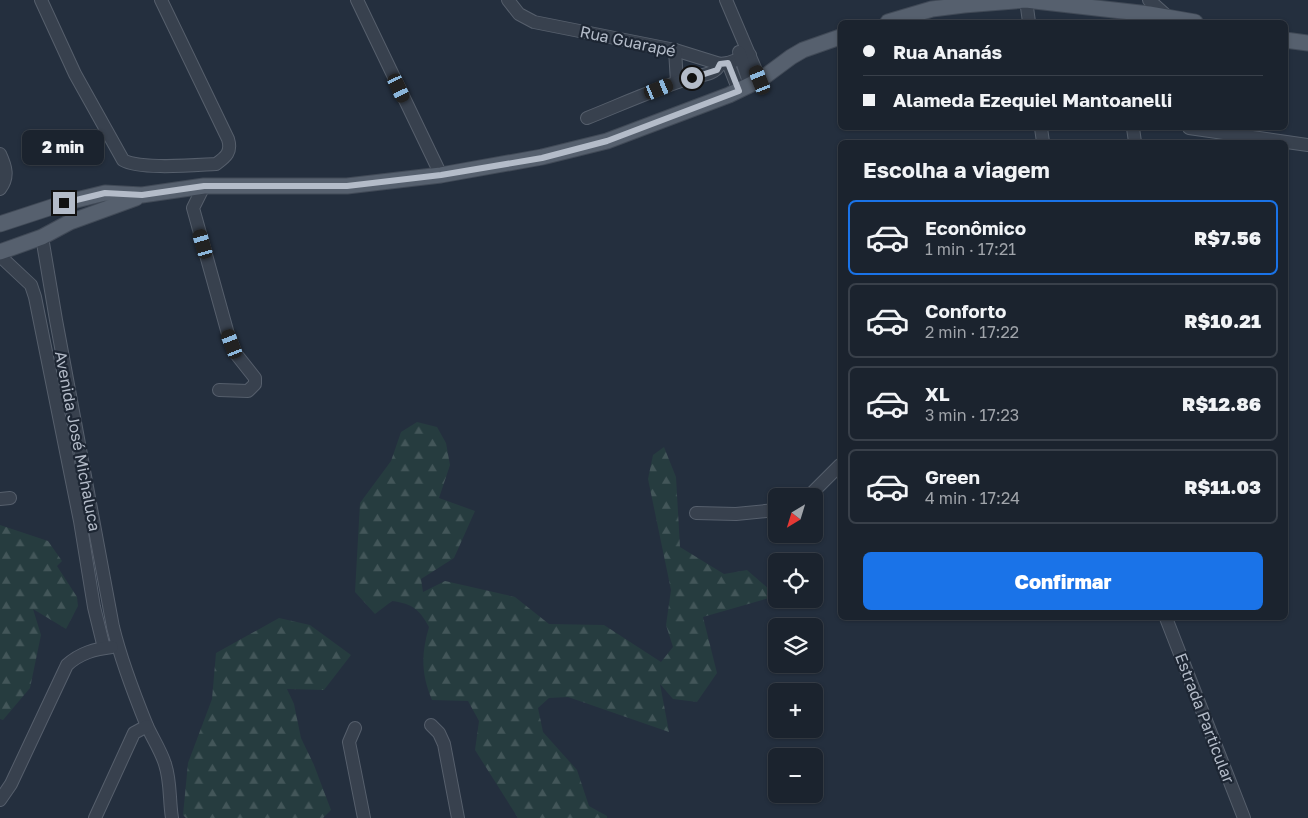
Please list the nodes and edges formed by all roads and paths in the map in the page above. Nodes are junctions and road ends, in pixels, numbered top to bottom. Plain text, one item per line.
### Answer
1 (42, 0) edge
2 (161, 0) edge
3 (358, 0) edge
4 (508, 0) edge
5 (1026, 0) edge
6 (1149, 0) edge
7 (728, 2) edge
8 (964, 2) edge
9 (936, 5) edge
10 (1168, 17) junction
11 (894, 20) edge
12 (1029, 20) edge
13 (1184, 20) edge
14 (838, 38) edge
15 (1288, 40) edge
16 (825, 42) junction
17 (1308, 43) edge
18 (675, 50) junction
19 (745, 57) junction
20 (791, 57) junction
21 (724, 64) junction
22 (677, 82) junction
23 (750, 86) junction
24 (587, 118) dead end
25 (1209, 130) edge
26 (1270, 136) edge
27 (1287, 140) edge
28 (1288, 140) edge
29 (1308, 145) edge
30 (0, 154) edge
31 (441, 175) junction
32 (204, 186) junction
33 (0, 189) edge
34 (142, 195) junction
35 (64, 203) junction
36 (70, 222) junction
37 (0, 224) edge
38 (42, 236) junction
39 (0, 252) edge
40 (0, 256) edge
41 (219, 390) dead end
42 (838, 466) edge
43 (817, 488) edge
44 (768, 511) edge
45 (696, 513) dead end
46 (1167, 620) edge
47 (117, 646) junction
48 (104, 648) junction
49 (431, 725) dead end
50 (148, 726) junction
51 (355, 728) dead end
52 (0, 800) edge
53 (95, 818) edge
54 (172, 818) edge
55 (364, 818) edge
56 (458, 818) edge
57 (1244, 818) edge

1 - 2 street
3 - 31 street
4 - 18 street, Rua Guarapé
5 - 8 main road
5 - 10 main road
5 - 12 street
6 - 10 street
7 - 19 street
8 - 9 main road
9 - 11 main road
10 - 13 main road
14 - 16 main road
15 - 17 main road
16 - 20 main road
16 - 20 main road
18 - 21 street, Rua Guarapé
18 - 22 street
19 - 21 street
19 - 23 street
20 - 23 main road
21 - 22 street
21 - 23 street
22 - 24 street
23 - 31 main road
25 - 26 street
26 - 27 street
28 - 29 street
30 - 33 street
31 - 32 main road
32 - 34 main road
32 - 41 street
34 - 35 main road
34 - 36 main road
35 - 36 main road
35 - 37 main road
36 - 38 main road
38 - 39 main road
38 - 47 street, Avenida José Michaluca
40 - 48 street, Avenida José Michaluca
42 - 43 street
44 - 45 street
46 - 57 street, Estrada Particular
47 - 48 street
47 - 50 street, Avenida José Michaluca
48 - 52 street
49 - 56 street
50 - 53 street
50 - 54 street, Avenida José Michaluca
51 - 55 street

